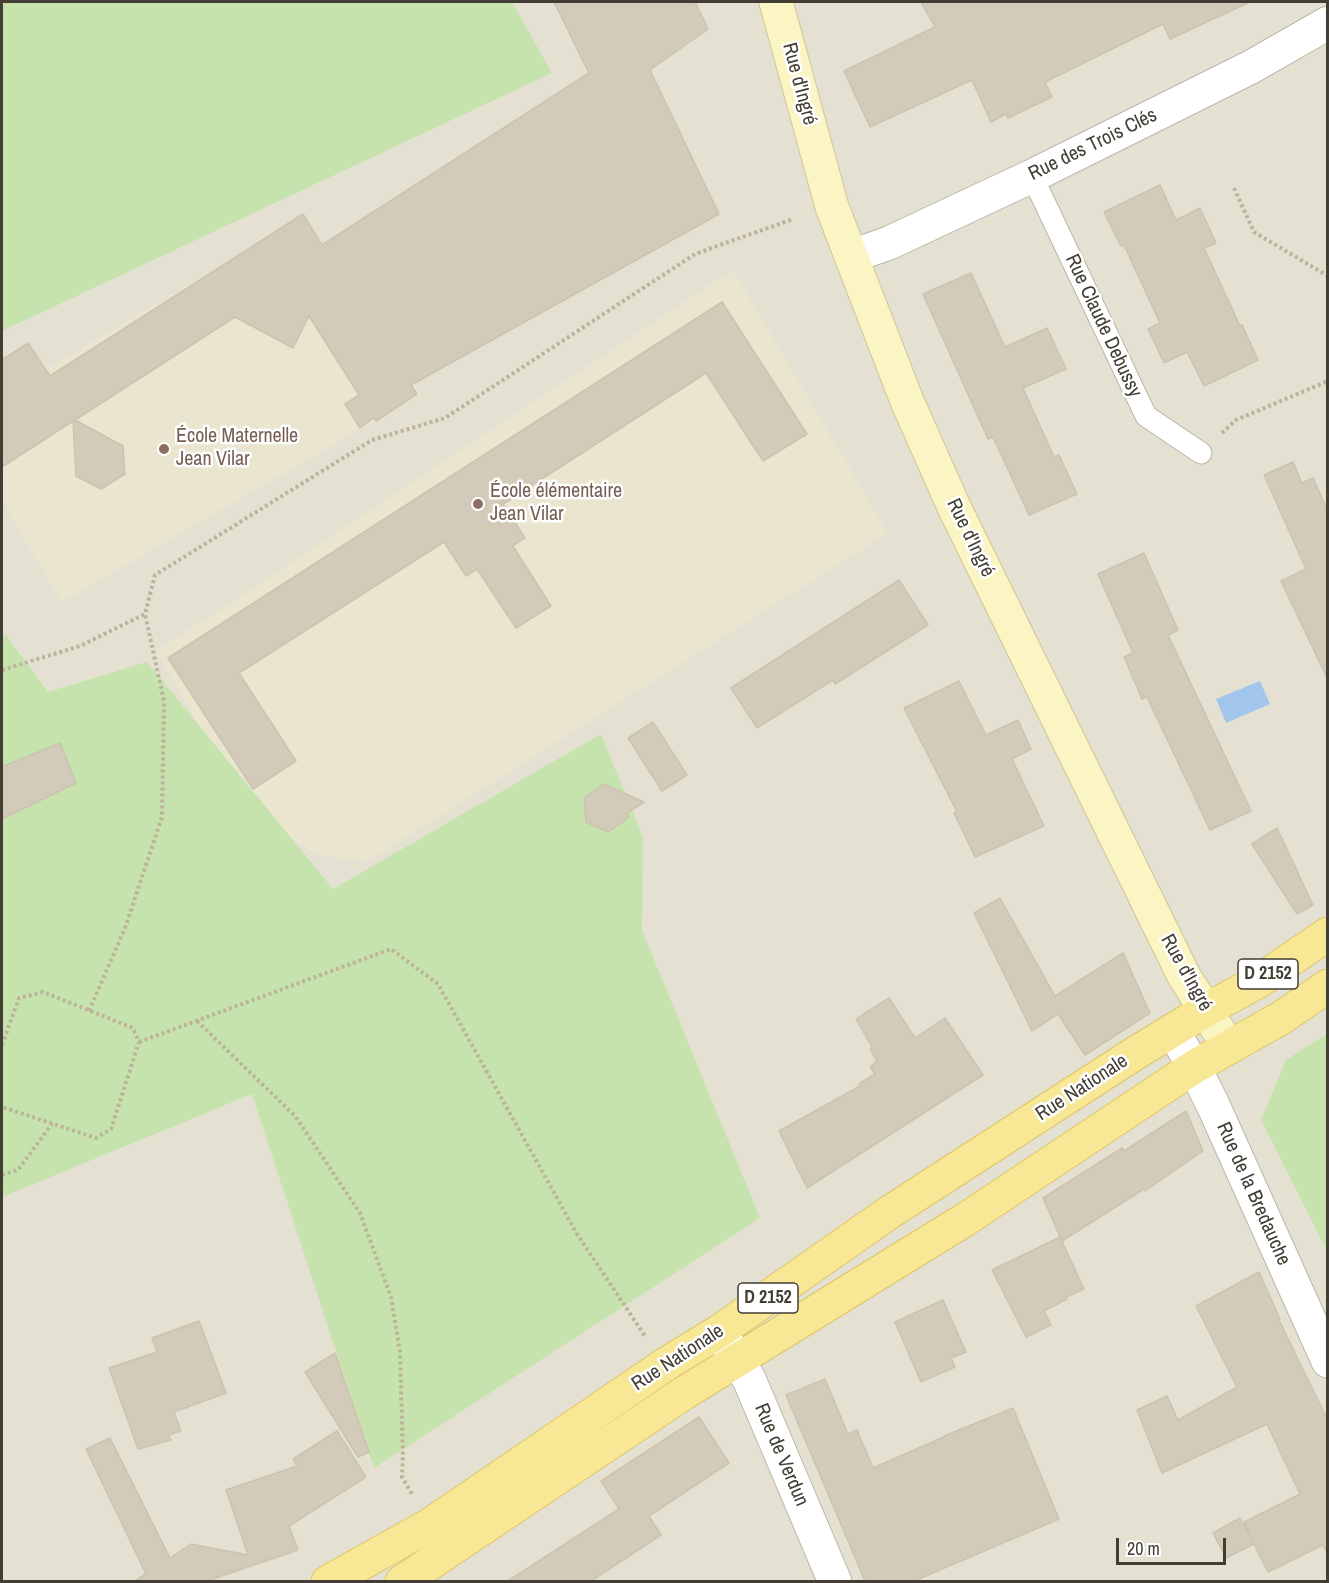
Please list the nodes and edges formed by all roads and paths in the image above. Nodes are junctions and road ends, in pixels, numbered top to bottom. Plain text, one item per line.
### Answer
1 (776, 2) edge
2 (1328, 23) edge
3 (1032, 176) junction
4 (1234, 188) dead end
5 (793, 219) dead end
6 (852, 256) junction
7 (1328, 276) edge
8 (1328, 381) edge
9 (1236, 420) dead end
10 (1201, 453) dead end
11 (146, 614) junction
12 (2, 670) edge
13 (1328, 934) edge
14 (1328, 986) edge
15 (1206, 1010) junction
16 (89, 1011) junction
17 (198, 1021) junction
18 (1173, 1031) junction
19 (2, 1042) edge
20 (139, 1042) junction
21 (1229, 1047) junction
22 (1194, 1067) junction
23 (2, 1107) edge
24 (52, 1124) junction
25 (2, 1175) edge
26 (720, 1331) junction
27 (647, 1338) dead end
28 (738, 1360) junction
29 (1328, 1361) edge
30 (430, 1525) junction
31 (328, 1581) edge
32 (402, 1581) edge
33 (835, 1581) edge

1 - 6 street, Rue d'Ingré
2 - 3 street, Rue des Trois Clés
3 - 6 street, Rue des Trois Clés
3 - 10 lane, Rue Claude Debussy
4 - 7 path
5 - 11 path
6 - 15 street, Rue d'Ingré
8 - 9 path
11 - 12 path
11 - 16 path
13 - 15 main road, D 2152
14 - 21 main road, D 2152
15 - 18 main road, Rue Nationale / D 2152
15 - 21 street, Rue d'Ingré
16 - 19 path
16 - 20 path
17 - 20 path
17 - 27 path
17 - 30 path
18 - 22 street, Rue de la Bredauche
18 - 26 main road, Rue Nationale / D 2152
20 - 24 path
21 - 22 main road, Rue Nationale
22 - 28 main road, Rue Nationale
22 - 29 street, Rue de la Bredauche
23 - 24 path
24 - 25 path
26 - 28 street, Rue de Verdun
26 - 30 main road, Rue Nationale / D 2152
28 - 32 main road, Rue Nationale
28 - 33 street, Rue de Verdun
30 - 31 main road, Rue Nationale / D 2152

